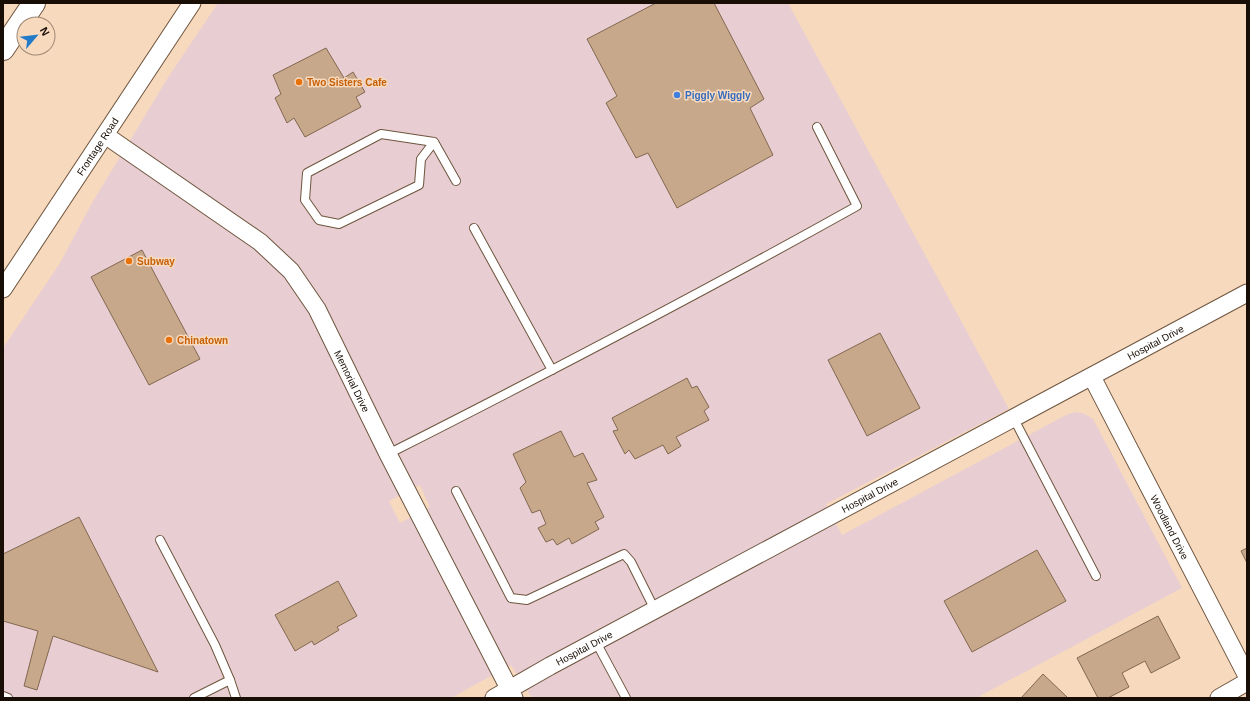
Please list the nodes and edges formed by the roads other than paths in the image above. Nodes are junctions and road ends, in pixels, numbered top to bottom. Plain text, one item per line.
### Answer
1 (34, 3) edge
2 (192, 3) edge
3 (3, 49) edge
4 (817, 127) dead end
5 (105, 135) junction
6 (434, 142) junction
7 (456, 181) dead end
8 (474, 228) dead end
9 (3, 289) edge
10 (1247, 294) edge
11 (552, 370) junction
12 (1092, 377) junction
13 (1014, 419) junction
14 (388, 454) junction
15 (456, 491) dead end
16 (160, 540) dead end
17 (1096, 576) dead end
18 (655, 610) junction
19 (596, 642) junction
20 (1247, 676) edge
21 (230, 680) junction
22 (1247, 682) edge
23 (512, 694) edge
24 (3, 696) edge
25 (8, 698) edge
26 (194, 698) edge
27 (236, 698) edge
28 (494, 698) edge
29 (626, 698) edge
30 (1219, 698) edge

1 - 3 highway
2 - 5 street, Frontage Road
4 - 11 lane
5 - 9 street, Frontage Road
5 - 14 street, Memorial Drive
6 - 6 lane
6 - 7 lane
8 - 11 lane
10 - 12 street, Hospital Drive
11 - 14 lane
12 - 13 street, Hospital Drive
12 - 20 street, Woodland Drive
13 - 17 lane
13 - 18 street, Hospital Drive
14 - 23 street, Memorial Drive
15 - 18 lane
16 - 21 lane
18 - 19 street, Hospital Drive
19 - 23 street, Hospital Drive
19 - 29 lane
21 - 26 lane
21 - 27 lane
22 - 30 street
23 - 28 street, Hospital Drive
24 - 25 lane

